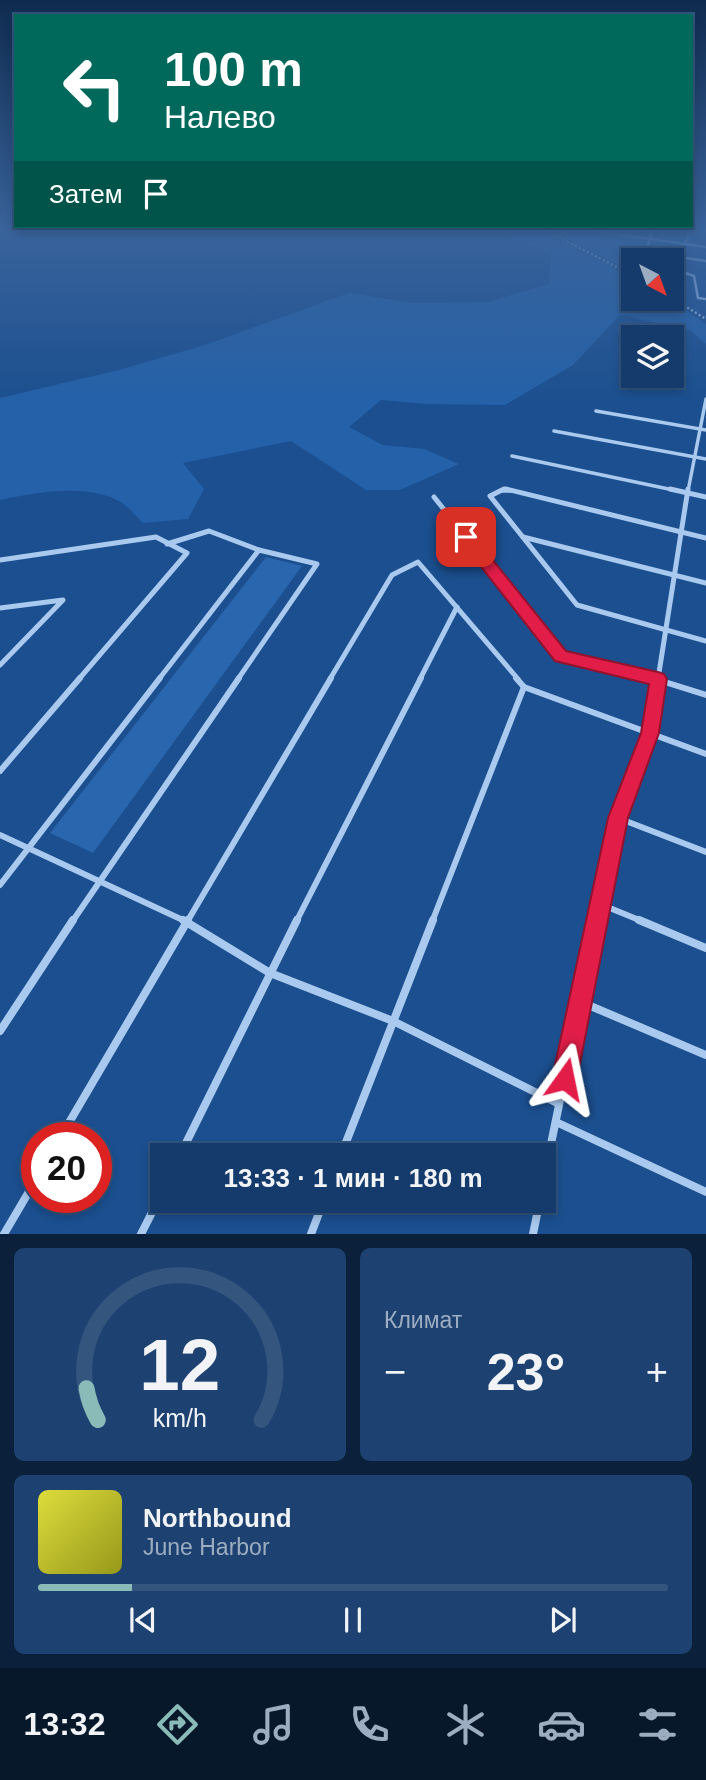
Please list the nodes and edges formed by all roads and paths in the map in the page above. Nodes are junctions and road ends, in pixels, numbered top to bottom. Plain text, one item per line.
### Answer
1 (696, 289) edge
2 (706, 299) edge
3 (706, 403) edge
4 (596, 411) dead end
5 (703, 430) edge
6 (554, 431) dead end
7 (512, 456) dead end
8 (694, 456) junction
9 (706, 459) edge
10 (688, 493) junction
11 (434, 497) dead end
12 (706, 497) edge
13 (680, 531) junction
14 (523, 537) junction
15 (706, 538) edge
16 (167, 544) junction
17 (259, 550) junction
18 (0, 559) edge
19 (675, 574) junction
20 (706, 583) edge
21 (457, 607) junction
22 (0, 608) edge
23 (665, 628) junction
24 (706, 641) edge
25 (0, 665) edge
26 (658, 679) junction
27 (524, 687) junction
28 (706, 695) edge
29 (650, 733) junction
30 (706, 754) edge
31 (0, 771) edge
32 (618, 818) junction
33 (0, 835) edge
34 (30, 848) junction
35 (706, 852) edge
36 (98, 882) junction
37 (0, 885) edge
38 (600, 904) junction
39 (187, 922) junction
40 (706, 948) edge
41 (270, 973) junction
42 (581, 1002) junction
43 (393, 1021) junction
44 (0, 1031) edge
45 (706, 1055) edge
46 (559, 1104) junction
47 (69, 1122) edge
48 (556, 1122) junction
49 (186, 1143) edge
50 (346, 1143) edge
51 (552, 1143) edge
52 (706, 1192) edge
53 (21, 1205) edge
54 (152, 1213) edge
55 (319, 1213) edge
56 (537, 1213) edge
57 (4, 1234) edge
58 (141, 1234) edge
59 (311, 1234) edge
60 (533, 1234) edge

1 - 2 lane
3 - 5 lane
4 - 5 lane
5 - 8 lane
6 - 8 lane
7 - 10 lane
8 - 9 lane
8 - 10 lane
10 - 12 lane
10 - 13 lane
11 - 26 lane
13 - 14 lane
13 - 15 lane
13 - 19 lane
14 - 19 lane
14 - 23 lane
16 - 17 lane
16 - 18 lane
16 - 31 lane
17 - 34 lane
17 - 36 lane
19 - 20 lane
19 - 23 lane
21 - 27 lane
21 - 39 lane
21 - 41 lane
22 - 25 lane
23 - 24 lane
23 - 26 lane
26 - 28 lane
26 - 29 lane
27 - 29 lane
27 - 43 lane
29 - 30 lane
29 - 32 lane
32 - 35 lane
32 - 38 lane
33 - 34 lane
34 - 36 lane
34 - 37 lane
36 - 39 lane
36 - 44 lane
38 - 40 lane
38 - 42 lane
39 - 41 lane
39 - 47 lane
41 - 43 lane
41 - 49 lane
42 - 45 lane
42 - 46 lane
43 - 46 lane
43 - 50 lane
46 - 48 lane
48 - 51 lane
48 - 52 lane
53 - 57 lane
54 - 58 lane
55 - 59 lane
56 - 60 lane

